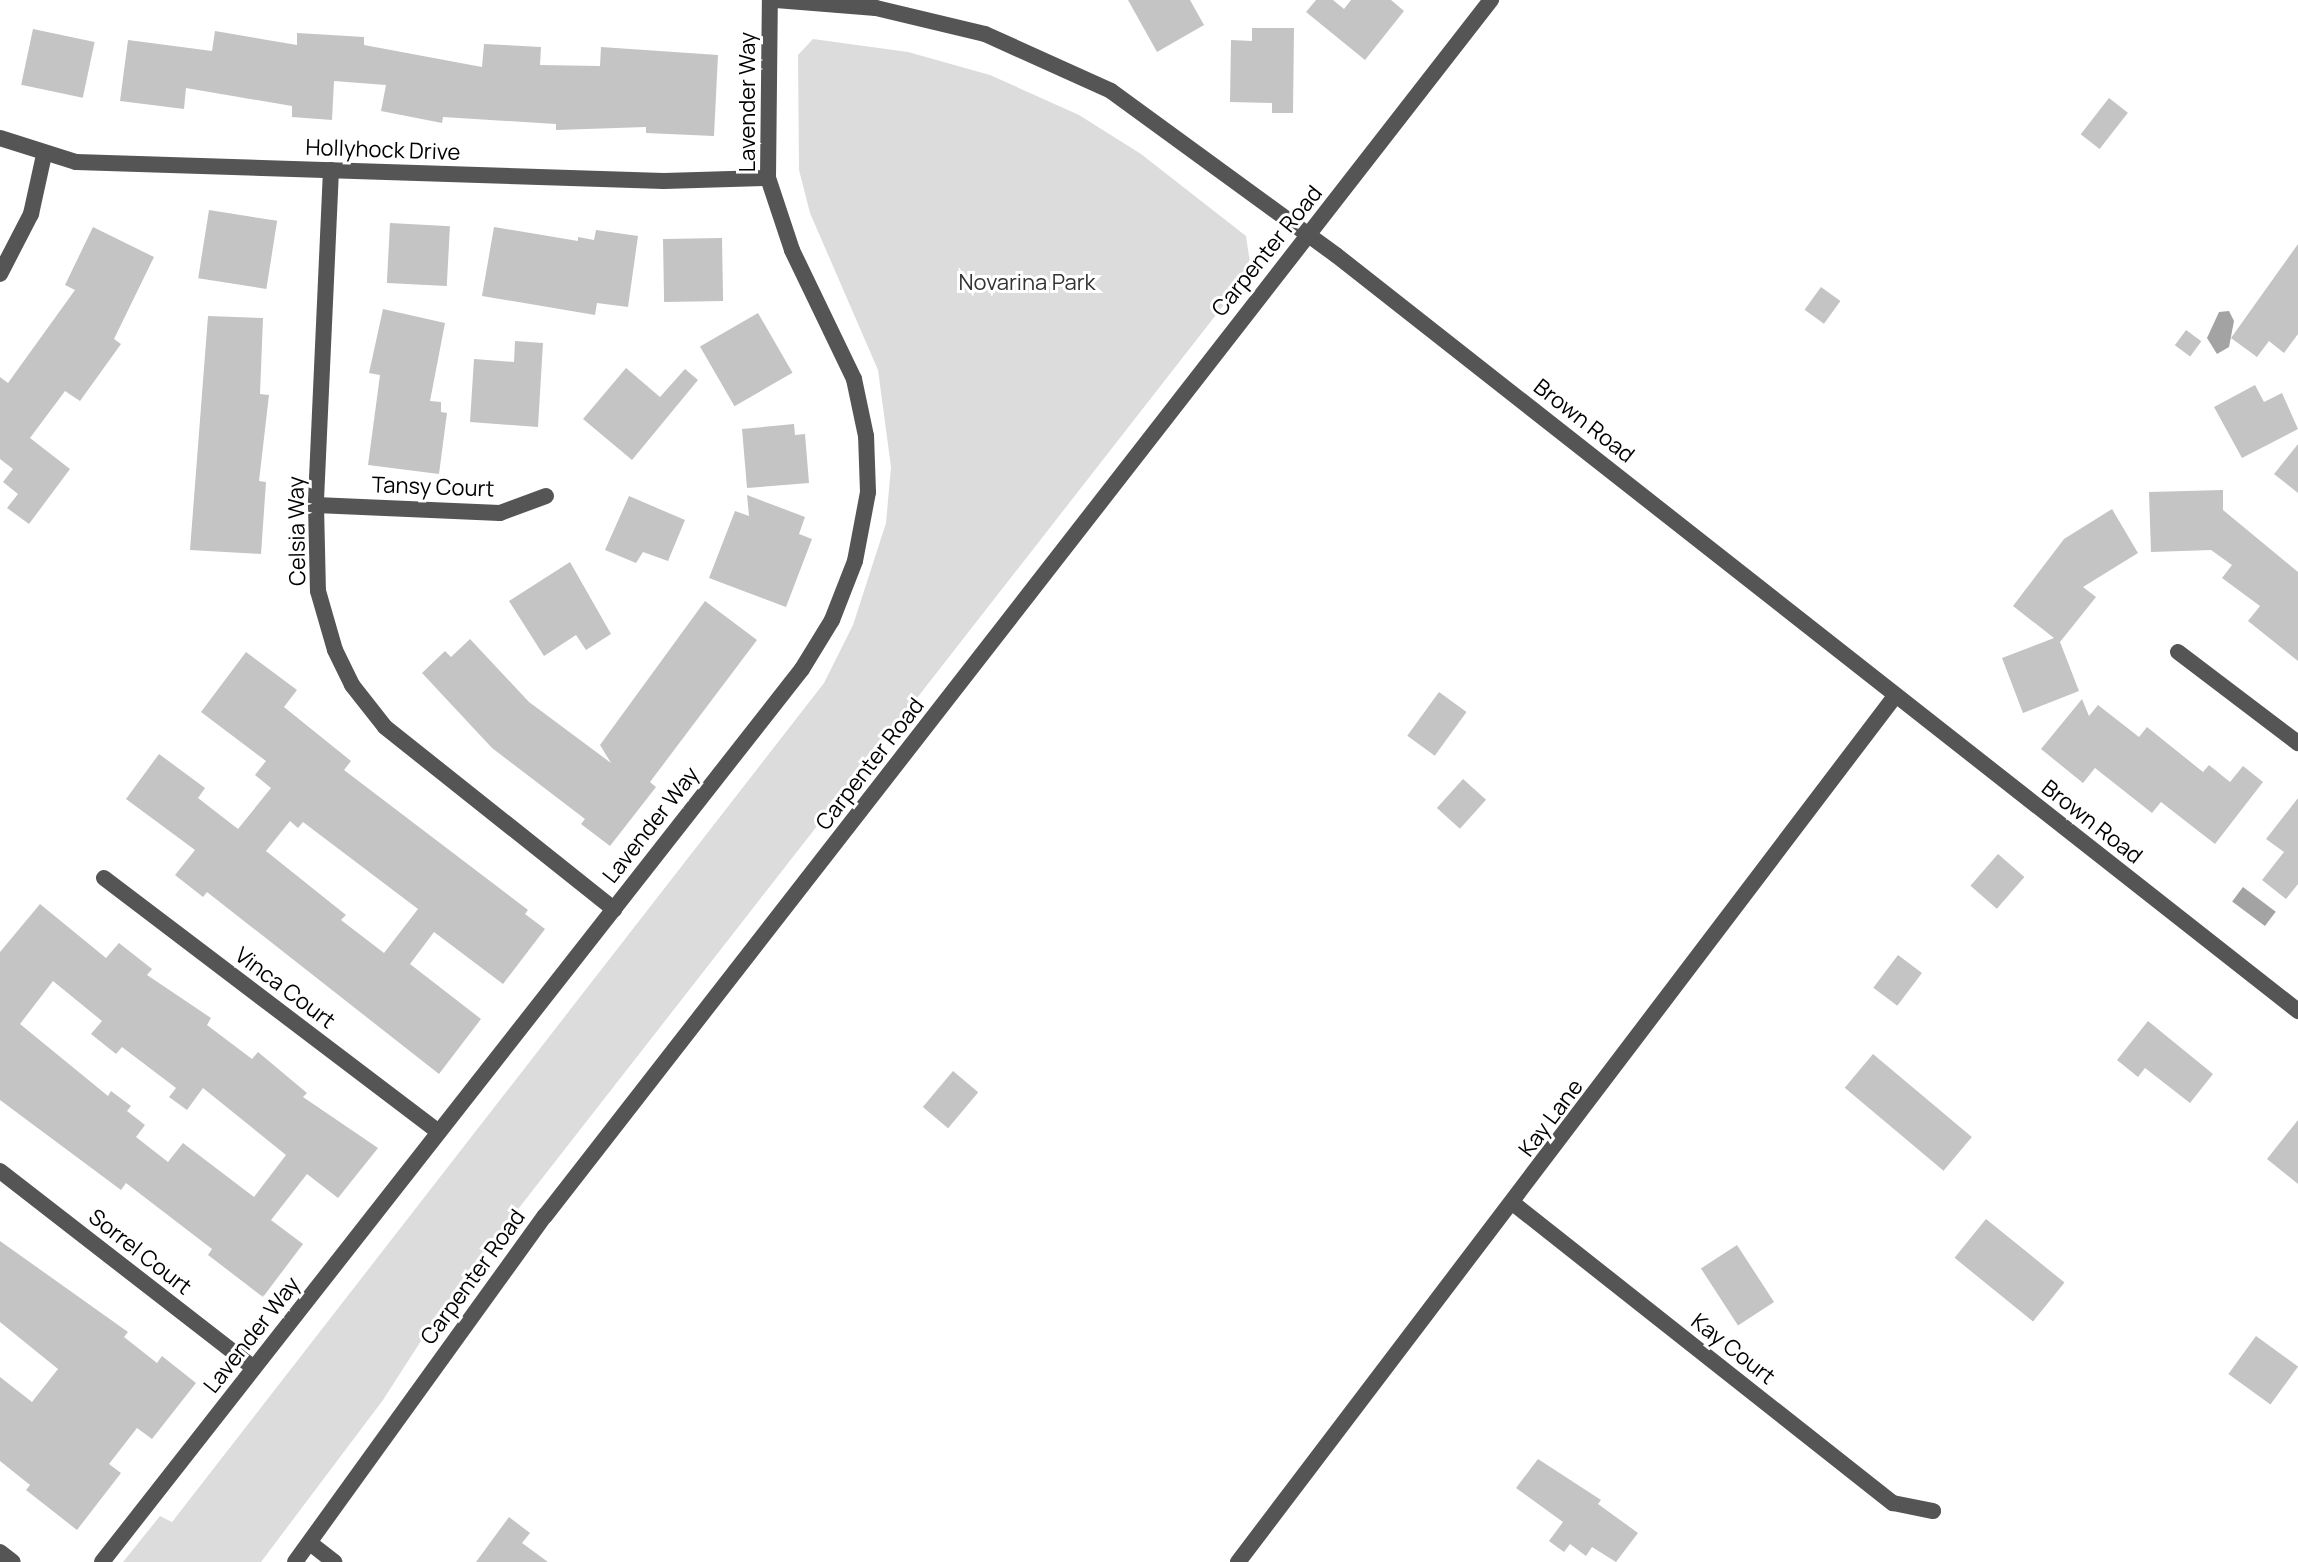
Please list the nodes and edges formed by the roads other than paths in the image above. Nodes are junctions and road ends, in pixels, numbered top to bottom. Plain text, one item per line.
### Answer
1 (773, 0) edge
2 (1491, 0) edge
3 (0, 138) edge
4 (44, 155) junction
5 (331, 170) junction
6 (768, 178) junction
7 (1308, 236) junction
8 (0, 274) edge
9 (546, 496) dead end
10 (316, 505) junction
11 (2178, 652) dead end
12 (1895, 696) junction
13 (2297, 739) edge
14 (104, 878) dead end
15 (614, 909) junction
16 (2298, 1011) edge
17 (439, 1132) junction
18 (0, 1171) edge
19 (1514, 1204) junction
20 (254, 1368) junction
21 (1933, 1511) dead end
22 (310, 1543) junction
23 (0, 1552) edge
24 (13, 1562) edge
25 (102, 1562) edge
26 (295, 1562) edge
27 (334, 1562) edge
28 (1238, 1562) edge

1 - 6 street, Lavender Way
1 - 7 street, Brown Road
2 - 7 street, Carpenter Road
3 - 4 street, Hollyhock Drive
4 - 5 street, Hollyhock Drive
4 - 8 street
5 - 6 street, Hollyhock Drive
5 - 10 street, Celsia Way
6 - 15 street, Lavender Way
7 - 12 street, Brown Road
7 - 22 street, Carpenter Road
9 - 10 street, Tansy Court
10 - 15 street, Celsia Way
11 - 13 street
12 - 16 street, Brown Road
12 - 19 street, Kay Lane
14 - 17 street, Vinca Court
15 - 17 street, Lavender Way
17 - 20 street, Lavender Way
18 - 20 street, Sorrel Court
19 - 21 street, Kay Court
19 - 28 street, Kay Lane
20 - 25 street, Lavender Way
22 - 26 street, Carpenter Road
22 - 27 street
23 - 24 street

